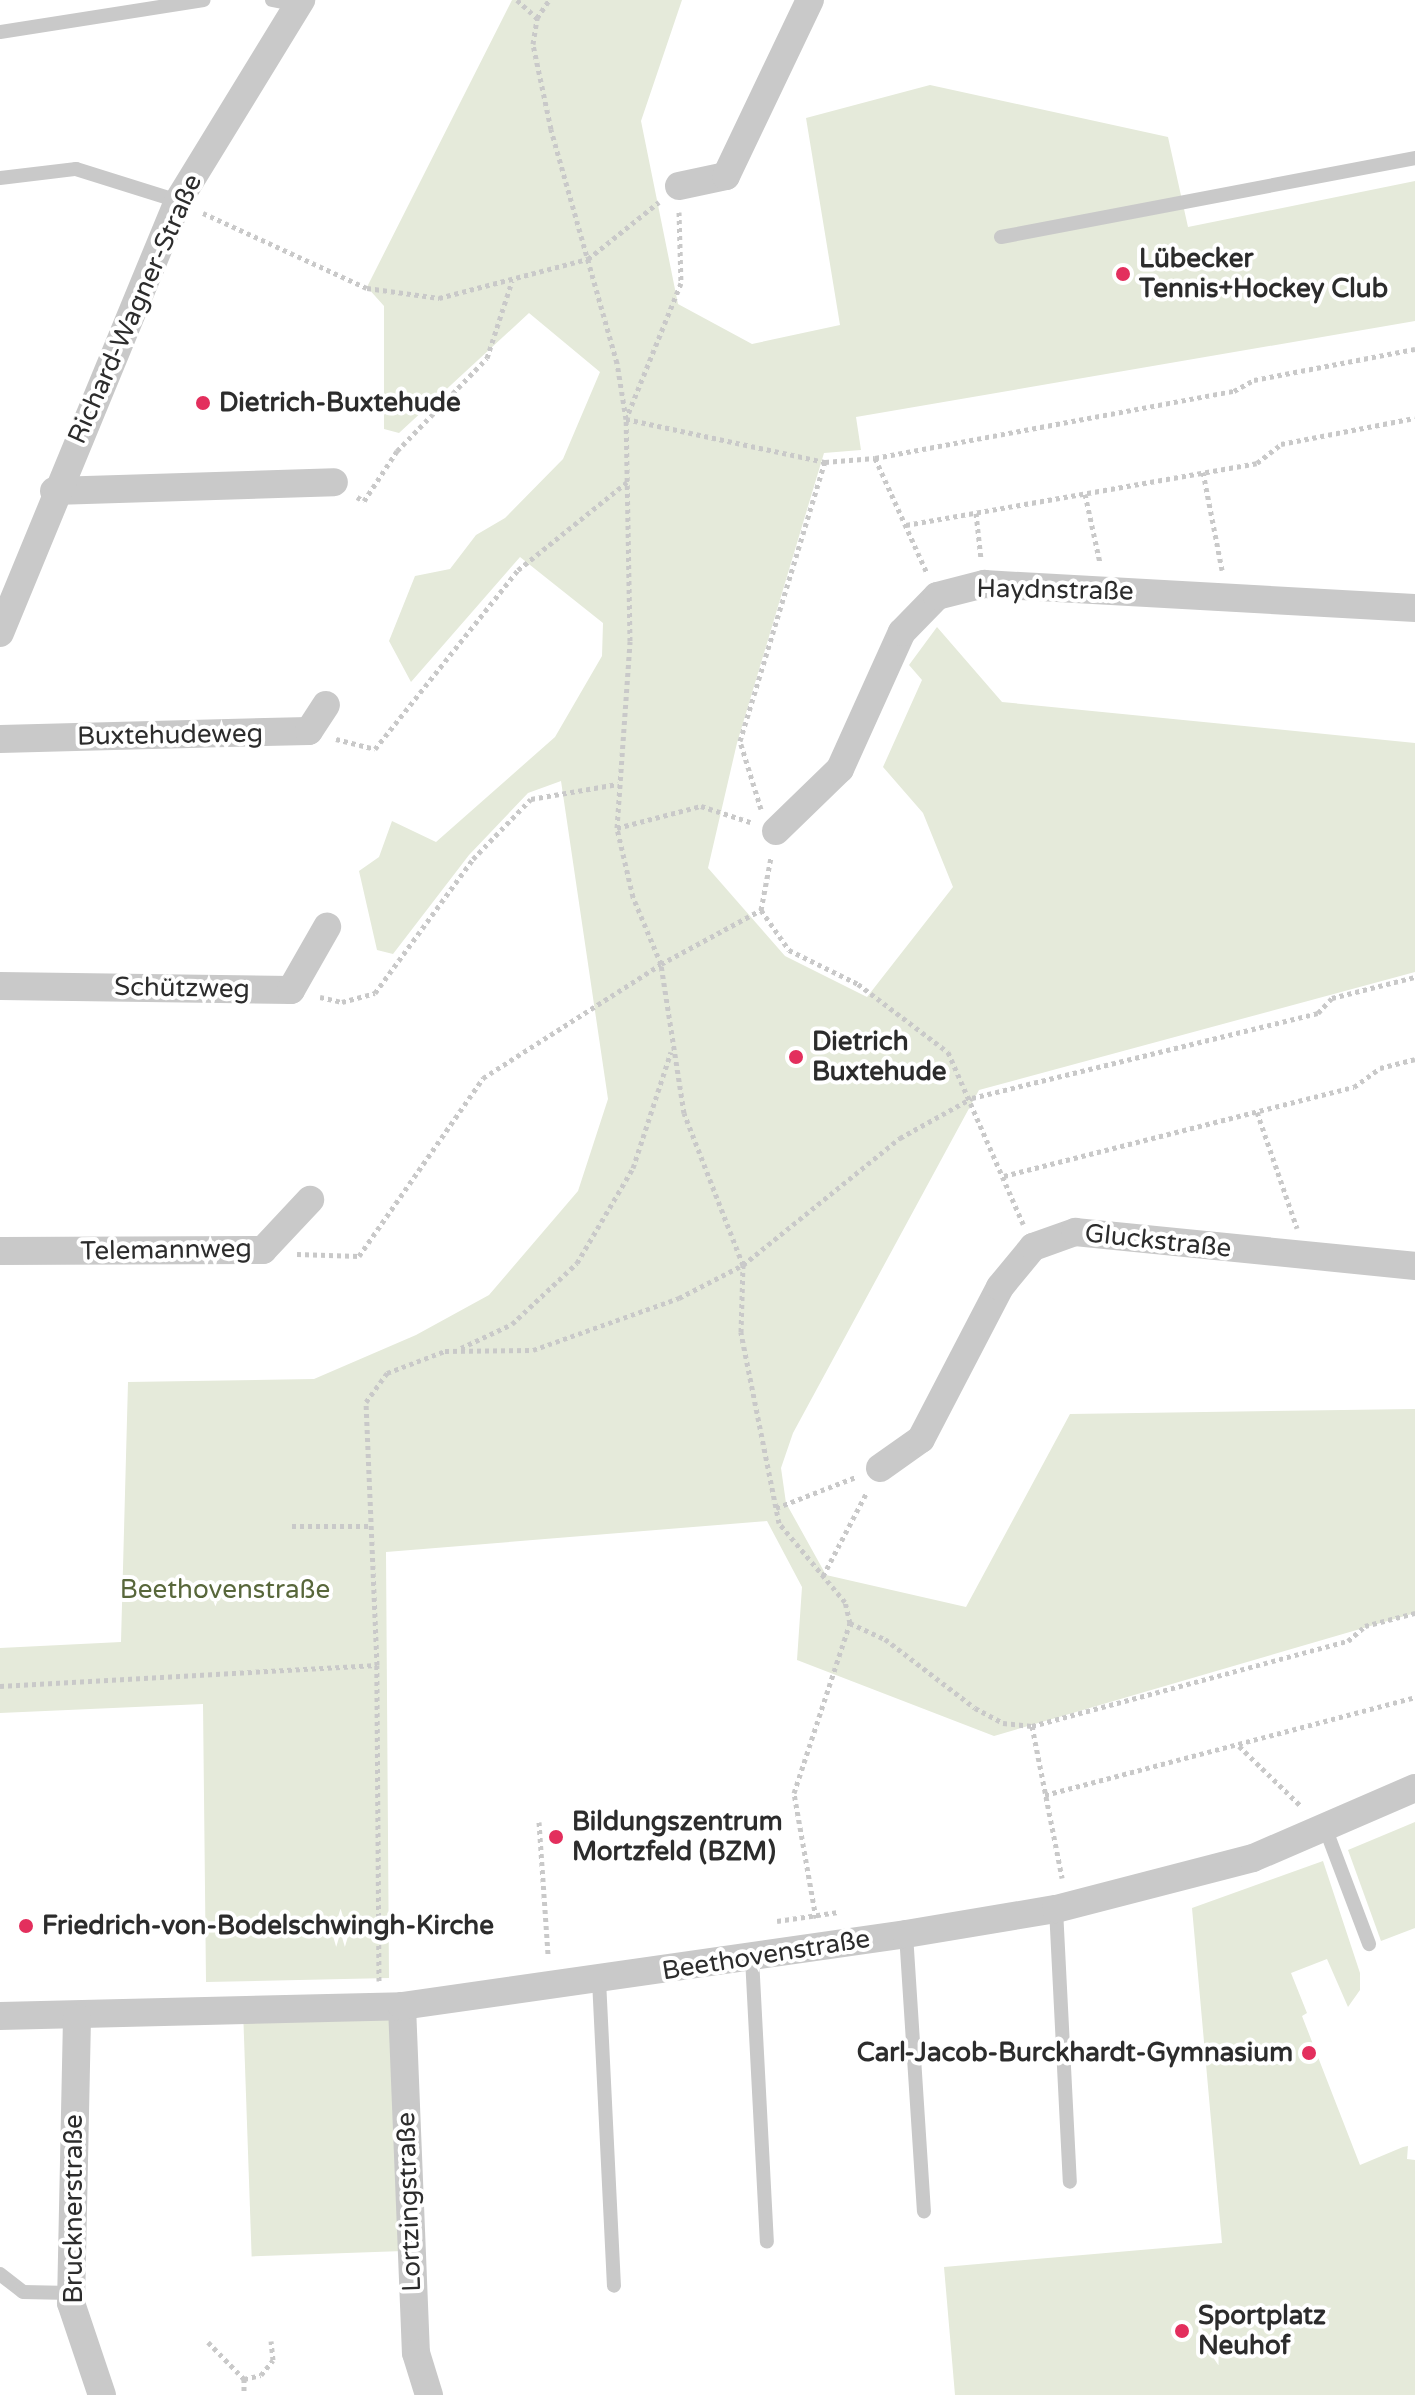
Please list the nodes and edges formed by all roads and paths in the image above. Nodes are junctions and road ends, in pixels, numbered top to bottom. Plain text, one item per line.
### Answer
1 (204, 0) edge
2 (517, 0) edge
3 (549, 0) edge
4 (810, 0) edge
5 (290, 2) edge
6 (537, 18) junction
7 (0, 32) edge
8 (1415, 158) edge
9 (0, 178) edge
10 (679, 186) junction
11 (178, 201) junction
12 (1001, 237) dead end
13 (588, 259) junction
14 (513, 280) junction
15 (1415, 349) edge
16 (1415, 418) edge
17 (626, 419) junction
18 (875, 458) junction
19 (825, 462) junction
20 (1203, 472) junction
21 (628, 481) junction
22 (334, 482) joint
23 (54, 491) junction
24 (1085, 494) junction
25 (976, 513) junction
26 (906, 525) junction
27 (984, 584) junction
28 (1105, 589) junction
29 (937, 596) junction
30 (1228, 596) junction
31 (1415, 608) edge
32 (1, 622) edge
33 (326, 705) dead end
34 (309, 731) junction
35 (0, 739) edge
36 (618, 784) junction
37 (617, 828) junction
38 (771, 829) junction
39 (761, 910) junction
40 (327, 927) dead end
41 (661, 964) junction
42 (1415, 977) edge
43 (0, 986) edge
44 (342, 1002) dead end
45 (672, 1051) junction
46 (1415, 1059) edge
47 (972, 1098) junction
48 (1257, 1112) junction
49 (1004, 1176) junction
50 (310, 1200) dead end
51 (1033, 1247) junction
52 (263, 1250) junction
53 (0, 1251) edge
54 (1306, 1256) junction
55 (743, 1265) junction
56 (1415, 1266) edge
57 (457, 1349) junction
58 (880, 1468) junction
59 (776, 1508) junction
60 (292, 1526) dead end
61 (372, 1526) junction
62 (823, 1576) junction
63 (1415, 1613) edge
64 (850, 1623) junction
65 (377, 1665) junction
66 (0, 1686) edge
67 (1415, 1697) edge
68 (1032, 1726) junction
69 (1238, 1745) junction
70 (1415, 1788) edge
71 (1045, 1795) junction
72 (1304, 1809) junction
73 (1291, 1814) dead end
74 (1321, 1817) junction
75 (539, 1822) dead end
76 (1073, 1874) dead end
77 (1061, 1876) junction
78 (1046, 1879) dead end
79 (1062, 1907) junction
80 (845, 1911) dead end
81 (815, 1914) junction
82 (770, 1922) dead end
83 (906, 1934) junction
84 (1369, 1944) dead end
85 (819, 1947) junction
86 (562, 1953) dead end
87 (548, 1955) junction
88 (532, 1957) dead end
89 (752, 1958) junction
90 (389, 1978) dead end
91 (376, 1979) junction
92 (599, 1980) junction
93 (391, 2007) junction
94 (0, 2016) edge
95 (77, 2018) junction
96 (1070, 2182) dead end
97 (924, 2211) dead end
98 (767, 2242) dead end
99 (0, 2274) edge
100 (614, 2286) dead end
101 (71, 2293) junction
102 (271, 2341) dead end
103 (208, 2342) dead end
104 (244, 2379) junction
105 (102, 2395) edge
106 (244, 2395) edge
107 (429, 2395) edge

1 - 7 lane
2 - 6 path
3 - 6 path
4 - 10 street
5 - 11 street, Richard-Wagner-Straße
6 - 13 path
8 - 12 lane
9 - 11 lane
10 - 13 path
10 - 17 path
11 - 14 path
11 - 23 street, Richard-Wagner-Straße
13 - 14 path
13 - 17 path
14 - 22 path
15 - 18 path
16 - 20 path
17 - 19 path
17 - 21 path
18 - 19 path
18 - 26 path
19 - 38 path
20 - 24 path
20 - 30 path
21 - 34 path
21 - 36 path
22 - 23 street
23 - 32 street, Richard-Wagner-Straße
24 - 25 path
24 - 28 path
25 - 26 path
25 - 27 path
26 - 29 path
27 - 28 street, Haydnstraße
27 - 29 street, Haydnstraße
28 - 30 street, Haydnstraße
29 - 38 street, Haydnstraße
30 - 31 street, Haydnstraße
33 - 34 street
34 - 35 street, Buxtehudeweg
36 - 37 path
36 - 44 path
37 - 38 path
37 - 41 path
38 - 39 path
39 - 41 path
39 - 47 path
40 - 43 street, Schützweg
41 - 45 path
41 - 52 path
42 - 47 path
45 - 55 path
45 - 57 path
46 - 48 path
47 - 49 path
47 - 55 path
48 - 49 path
48 - 54 path
49 - 51 path
50 - 52 street, Telemannweg
51 - 54 street, Gluckstraße
51 - 58 street
52 - 53 street, Telemannweg
54 - 56 street, Gluckstraße
55 - 57 path
55 - 59 path
57 - 61 path
58 - 59 path
58 - 62 path
59 - 62 path
60 - 61 path
61 - 65 path
62 - 64 path
63 - 68 path
64 - 68 path
64 - 81 path
65 - 66 path
65 - 91 path
67 - 69 path
68 - 71 path
69 - 71 path
69 - 72 path
70 - 74 street, Beethovenstraße
71 - 77 path
72 - 73 path
72 - 74 path
74 - 79 street, Beethovenstraße
74 - 84 lane
75 - 87 path
76 - 77 path
77 - 78 path
77 - 79 path
79 - 83 street, Beethovenstraße
79 - 96 lane
80 - 81 path
81 - 82 path
81 - 85 path
83 - 85 street, Beethovenstraße
83 - 97 lane
85 - 89 street, Beethovenstraße
86 - 87 path
87 - 88 path
89 - 92 street, Beethovenstraße
89 - 98 lane
90 - 91 path
91 - 93 path
92 - 93 street, Beethovenstraße
92 - 100 lane
93 - 95 street, Beethovenstraße
93 - 107 street, Lortzingstraße
94 - 95 street, Beethovenstraße
95 - 101 street, Brucknerstraße
99 - 101 lane
101 - 105 street, Brucknerstraße
102 - 104 path
103 - 104 path
104 - 106 path

